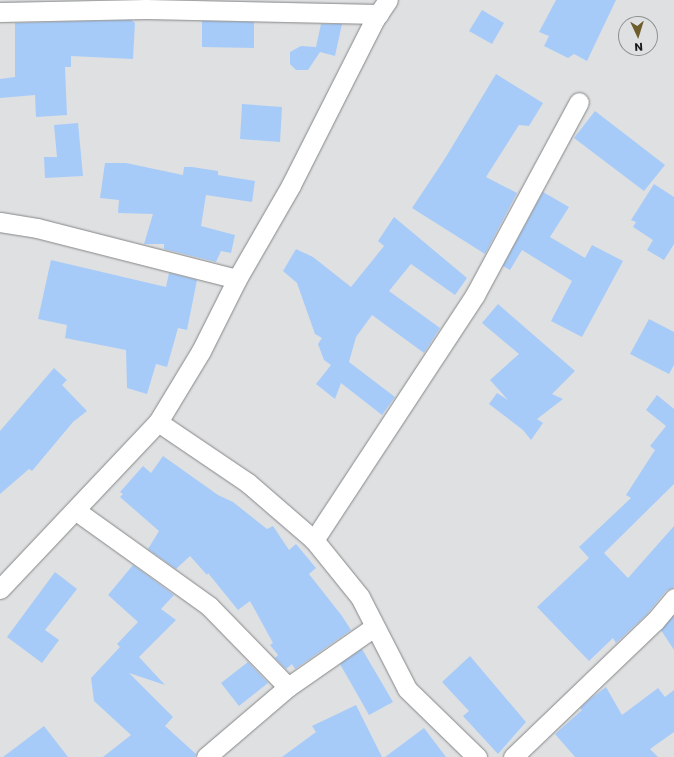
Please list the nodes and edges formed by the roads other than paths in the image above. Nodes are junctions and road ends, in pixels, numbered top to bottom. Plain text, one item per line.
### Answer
1 (383, 7) edge
2 (0, 12) edge
3 (579, 102) dead end
4 (0, 222) edge
5 (237, 279) junction
6 (158, 422) junction
7 (75, 510) junction
8 (314, 540) junction
9 (0, 589) edge
10 (674, 598) edge
11 (374, 627) junction
12 (288, 687) junction
13 (206, 757) edge
14 (477, 757) edge
15 (514, 757) edge

1 - 2 street
1 - 5 street
3 - 8 street
4 - 5 street
5 - 6 street
6 - 7 street
6 - 8 street
7 - 9 street
7 - 12 street
8 - 11 street
10 - 15 street
11 - 12 street
11 - 14 street
12 - 13 street

